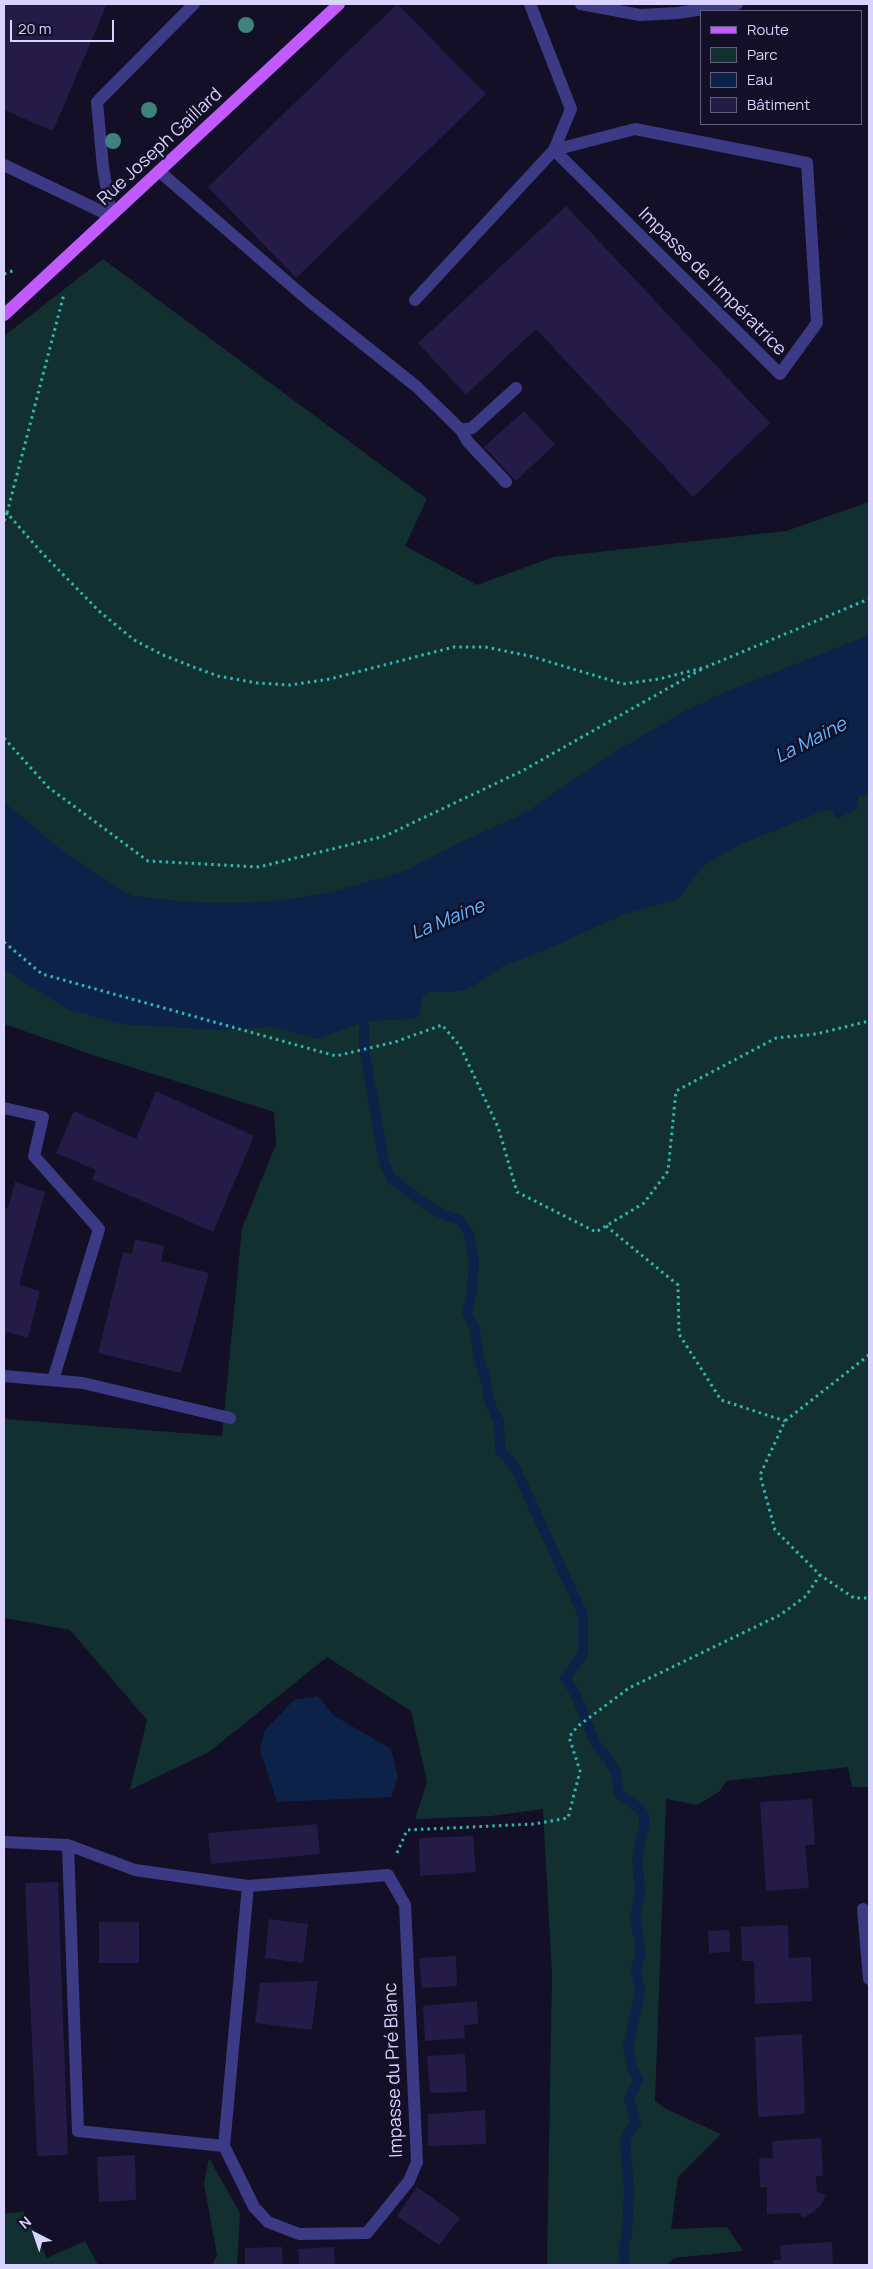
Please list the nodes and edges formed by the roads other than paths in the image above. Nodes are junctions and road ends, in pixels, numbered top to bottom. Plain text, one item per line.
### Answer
1 (194, 4) edge
2 (337, 4) edge
3 (530, 4) edge
4 (581, 4) edge
5 (737, 4) edge
6 (554, 150) junction
7 (4, 165) edge
8 (160, 172) junction
9 (111, 216) junction
10 (415, 300) dead end
11 (4, 315) edge
12 (516, 388) dead end
13 (461, 430) junction
14 (506, 482) dead end
15 (4, 1108) edge
16 (4, 1376) edge
17 (52, 1380) junction
18 (230, 1418) dead end
19 (4, 1842) edge
20 (68, 1845) junction
21 (248, 1886) junction
22 (863, 1908) dead end
23 (869, 1979) edge
24 (224, 2146) junction

1 - 9 street
2 - 8 main road, Rue Joseph Gaillard
3 - 6 street
4 - 5 street
6 - 6 street, Impasse de l'Impératrice
6 - 10 street
7 - 9 street
8 - 9 main road, Rue Joseph Gaillard
8 - 13 street
9 - 11 main road, Rue Joseph Gaillard
12 - 13 street
13 - 14 street
15 - 17 street
16 - 17 street
17 - 18 street
19 - 20 street
20 - 21 street
20 - 24 street
21 - 24 street
21 - 24 street, Impasse du Pré Blanc
22 - 23 street

